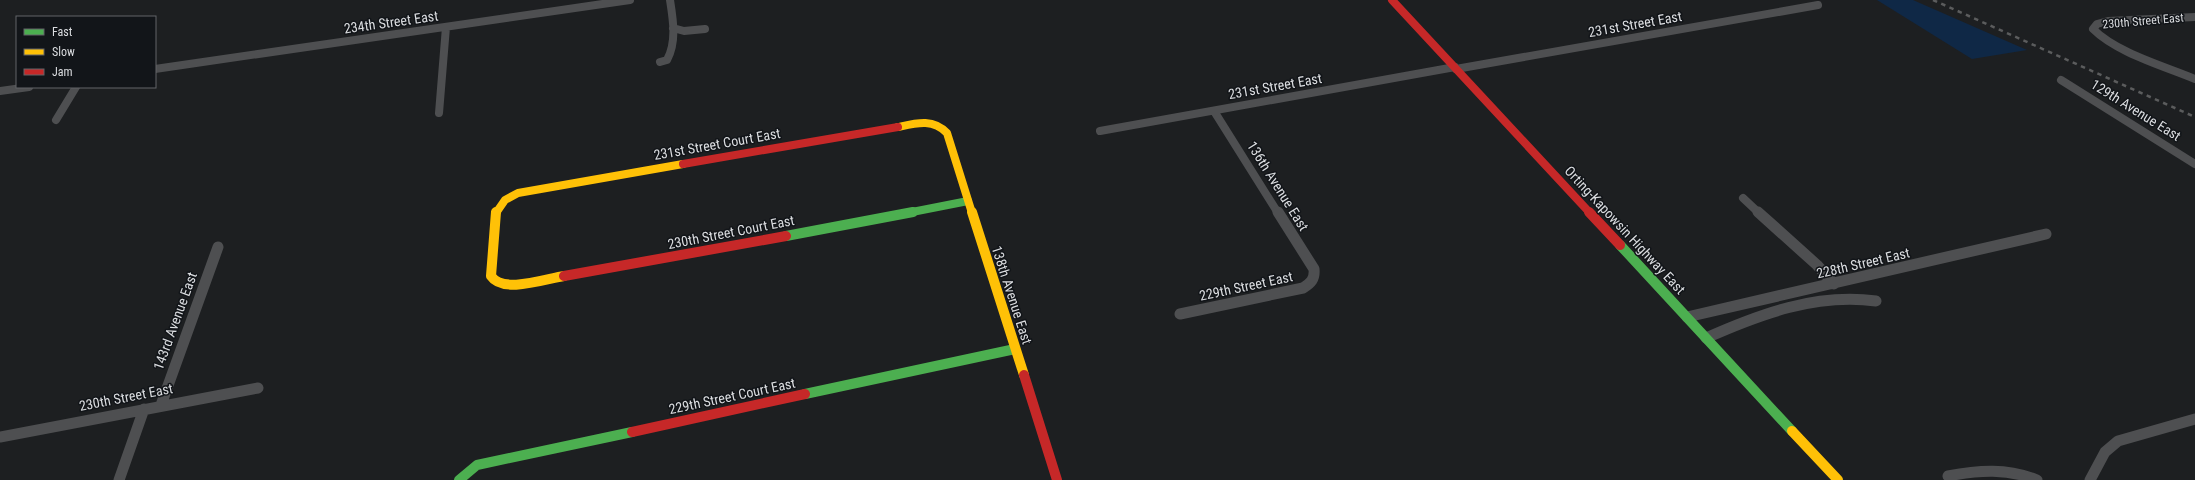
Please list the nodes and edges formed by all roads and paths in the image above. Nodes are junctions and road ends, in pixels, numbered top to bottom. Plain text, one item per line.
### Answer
1 (630, 0) edge
2 (670, 0) edge
3 (1392, 0) edge
4 (1818, 5) dead end
5 (2195, 17) edge
6 (446, 27) junction
7 (673, 28) junction
8 (705, 29) dead end
9 (660, 62) dead end
10 (1455, 68) junction
11 (156, 69) edge
12 (2195, 79) edge
13 (2061, 80) dead end
14 (22, 88) edge
15 (75, 88) edge
16 (0, 91) edge
17 (1214, 111) junction
18 (439, 113) dead end
19 (56, 120) dead end
20 (934, 123) joint
21 (1100, 131) dead end
22 (2195, 164) edge
23 (1743, 198) dead end
24 (968, 201) junction
25 (2046, 234) dead end
26 (218, 247) dead end
27 (1314, 278) joint
28 (1834, 284) junction
29 (499, 285) joint
30 (1876, 301) dead end
31 (1180, 314) dead end
32 (1687, 317) junction
33 (1706, 338) junction
34 (1015, 349) junction
35 (258, 388) dead end
36 (161, 405) junction
37 (144, 409) junction
38 (2195, 419) edge
39 (0, 437) edge
40 (1948, 476) dead end
41 (119, 480) edge
42 (459, 480) edge
43 (1057, 480) edge
44 (1838, 480) edge
45 (2037, 480) edge
46 (2090, 480) edge

1 - 6 street, 234th Street East
2 - 7 street
3 - 10 street, Orting-Kapowsin Highway East
4 - 10 street, 231st Street East
5 - 12 street, 230th Street East
6 - 11 street, 234th Street East
6 - 18 street
7 - 8 street
7 - 9 street
10 - 17 street, 231st Street East
10 - 32 street, Orting-Kapowsin Highway East
13 - 22 street, 129th Avenue East
14 - 16 street
15 - 19 street
17 - 21 street, 231st Street East
17 - 27 street, 136th Avenue East
20 - 24 street, 138th Avenue East
20 - 29 street, 231st Street Court East
23 - 28 street
24 - 29 street, 230th Street Court East
24 - 34 street, 138th Avenue East
25 - 28 street, 228th Street East
26 - 36 street, 143rd Avenue East
27 - 31 street, 229th Street East
28 - 32 street, 228th Street East
30 - 33 street
32 - 33 street, Orting-Kapowsin Highway East
33 - 44 street, Orting-Kapowsin Highway East
34 - 42 street, 229th Street Court East
34 - 43 street, 138th Avenue East
35 - 36 street, 230th Street East
36 - 37 street, 230th Street East
37 - 39 street, 230th Street East
37 - 41 street
38 - 46 street
40 - 45 street

